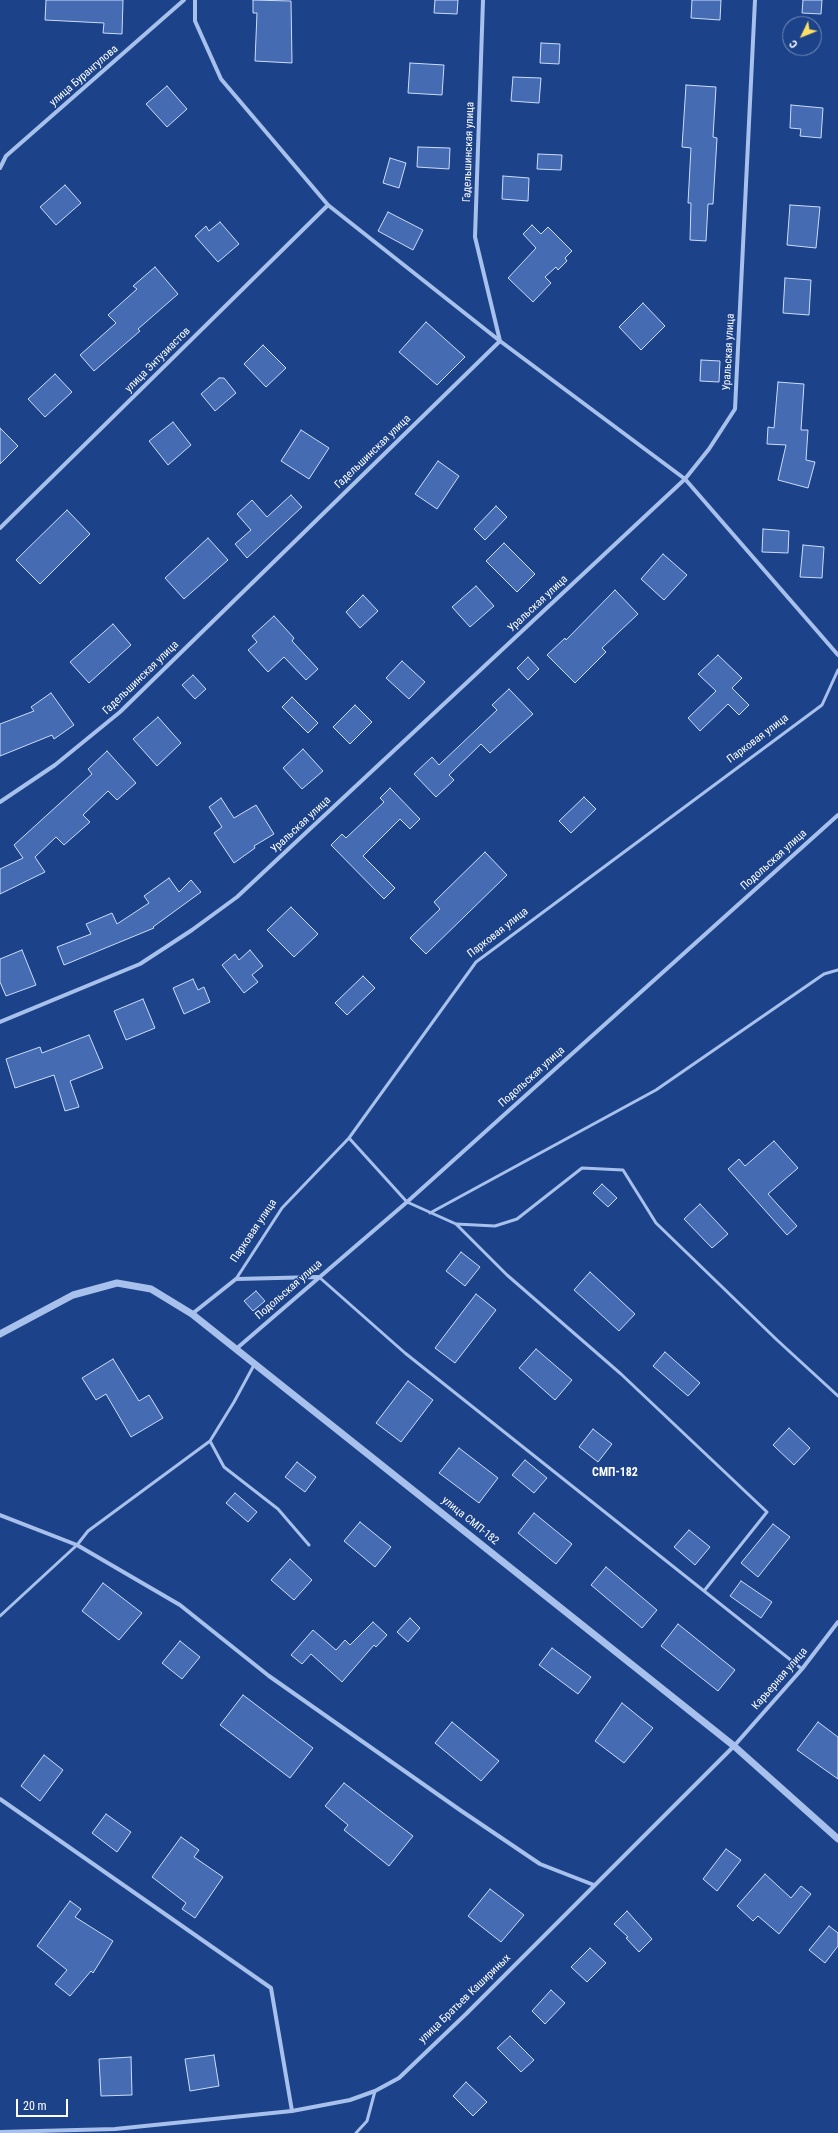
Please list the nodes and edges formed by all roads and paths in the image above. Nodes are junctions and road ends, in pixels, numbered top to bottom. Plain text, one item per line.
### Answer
1 (184, 0) edge
2 (195, 0) edge
3 (483, 0) edge
4 (755, 0) edge
5 (0, 156) edge
6 (6, 156) junction
7 (0, 168) edge
8 (328, 205) junction
9 (500, 341) junction
10 (685, 479) junction
11 (0, 528) edge
12 (838, 655) edge
13 (838, 670) edge
14 (0, 802) edge
15 (838, 815) edge
16 (838, 970) edge
17 (0, 1022) edge
18 (349, 1138) junction
19 (406, 1202) junction
20 (430, 1213) junction
21 (456, 1224) junction
22 (318, 1277) junction
23 (236, 1279) junction
24 (192, 1314) junction
25 (0, 1334) edge
26 (236, 1349) junction
27 (255, 1364) junction
28 (838, 1396) edge
29 (210, 1441) junction
30 (0, 1515) edge
31 (77, 1545) junction
32 (309, 1545) dead end
33 (704, 1591) junction
34 (0, 1616) edge
35 (838, 1622) edge
36 (802, 1669) junction
37 (734, 1746) junction
38 (0, 1800) edge
39 (838, 1839) edge
40 (594, 1885) junction
41 (376, 2091) junction
42 (292, 2111) junction
43 (0, 2132) edge
44 (356, 2133) edge

1 - 6 street, улица Бурангулова
2 - 8 street
3 - 9 street, Гадельшинская улица
4 - 10 street, Уральская улица
5 - 6 street
6 - 7 street, улица Бурангулова
8 - 9 street
8 - 11 street, улица Энтузиастов
9 - 10 street
9 - 14 street, Гадельшинская улица
10 - 12 street
10 - 17 street, Уральская улица
13 - 18 lane, Парковая улица
15 - 19 street, Подольская улица
16 - 20 lane
18 - 19 lane
18 - 23 lane, Парковая улица
19 - 20 lane
19 - 22 street, Подольская улица
20 - 21 lane
21 - 28 lane
21 - 33 lane
22 - 23 street
22 - 26 street, Подольская улица
22 - 33 lane
23 - 24 street
24 - 25 street
24 - 26 street, улица СМП-182
26 - 27 street, улица СМП-182
27 - 29 lane
27 - 37 street, улица СМП-182
29 - 31 lane
29 - 32 lane
30 - 31 street
31 - 34 lane
31 - 40 street
33 - 36 lane
35 - 36 street, Карьерная улица
36 - 37 street, Карьерная улица
37 - 39 street
37 - 40 street, улица Братьев Кашириных
38 - 42 street
40 - 41 street, улица Братьев Кашириных
41 - 42 street, улица Братьев Кашириных
41 - 44 lane
42 - 43 street, улица Братьев Кашириных

